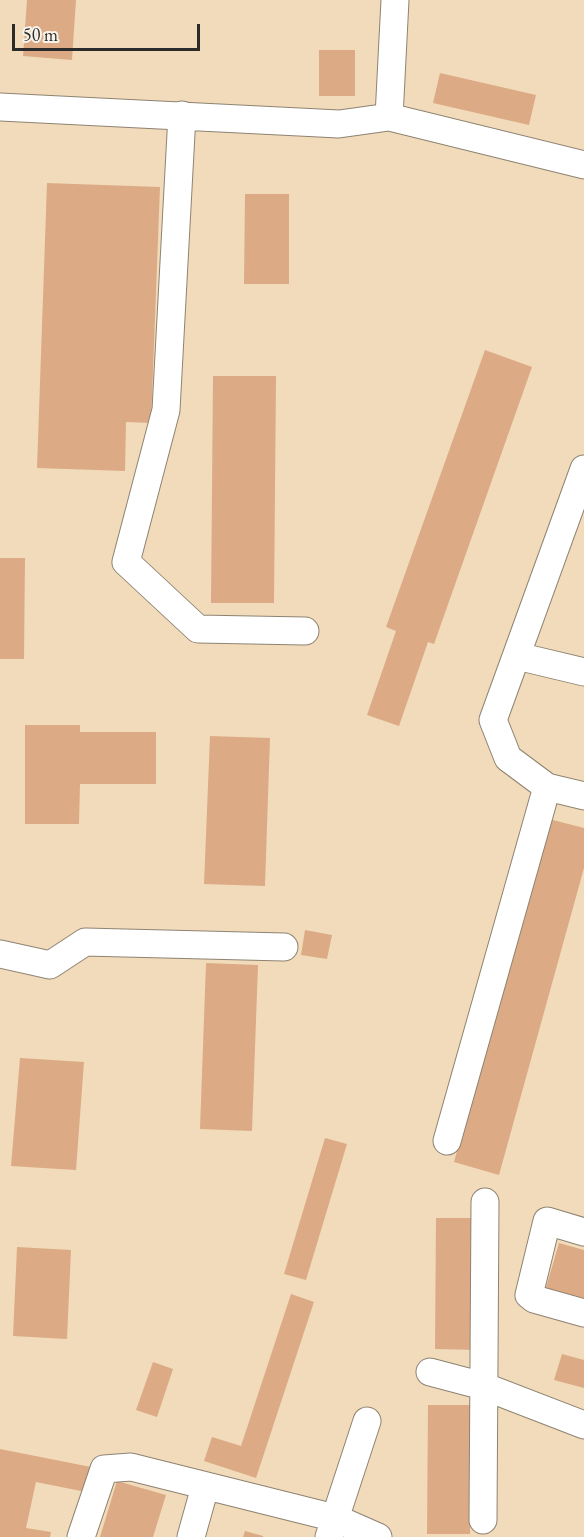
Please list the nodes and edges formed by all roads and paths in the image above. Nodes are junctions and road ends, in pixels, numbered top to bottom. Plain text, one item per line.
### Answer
1 (395, 0) edge
2 (0, 107) edge
3 (182, 115) junction
4 (389, 117) junction
5 (584, 165) edge
6 (584, 470) edge
7 (305, 631) dead end
8 (517, 656) junction
9 (584, 672) edge
10 (547, 787) junction
11 (584, 796) edge
12 (284, 947) dead end
13 (0, 954) edge
14 (447, 1141) dead end
15 (485, 1202) dead end
16 (584, 1232) edge
17 (584, 1313) edge
18 (430, 1371) dead end
19 (483, 1386) junction
20 (367, 1420) dead end
21 (584, 1425) edge
22 (206, 1487) junction
23 (483, 1520) dead end
24 (332, 1528) edge
25 (81, 1537) edge
26 (191, 1537) edge
27 (378, 1537) edge

1 - 4 street
2 - 3 street
3 - 4 street
3 - 7 street
4 - 5 street
6 - 8 street
8 - 9 street
8 - 10 street
10 - 11 street
10 - 14 street
12 - 13 street
15 - 19 street
16 - 17 street
18 - 19 street
19 - 21 street
19 - 23 street
20 - 24 street
22 - 24 street
22 - 25 street
22 - 26 street
24 - 27 street

